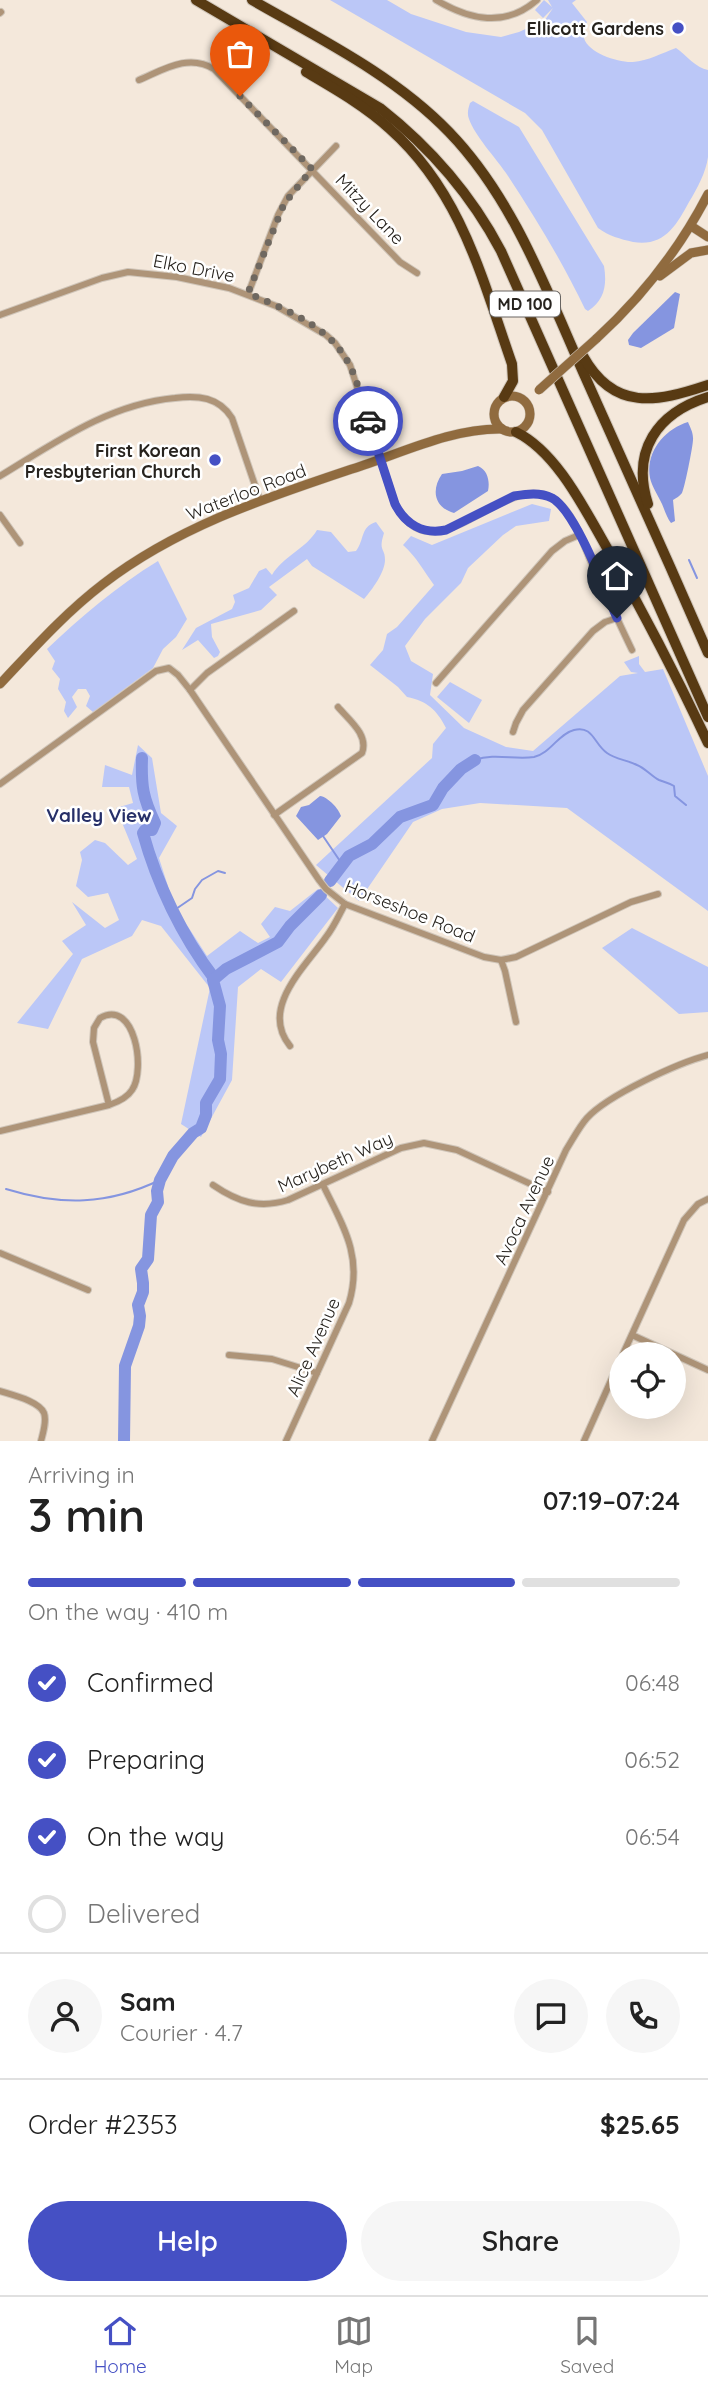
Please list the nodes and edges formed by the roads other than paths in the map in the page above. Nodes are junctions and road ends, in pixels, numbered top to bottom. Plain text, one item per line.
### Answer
1 (252, 0) edge
2 (436, 0) edge
3 (455, 0) edge
4 (537, 0) edge
5 (200, 2) edge
6 (451, 9) junction
7 (139, 80) dead end
8 (336, 146) dead end
9 (312, 169) junction
10 (708, 194) edge
11 (691, 226) junction
12 (708, 237) edge
13 (708, 250) edge
14 (417, 273) dead end
15 (650, 283) junction
16 (248, 293) junction
17 (552, 301) junction
18 (0, 314) edge
19 (708, 385) edge
20 (505, 397) junction
21 (708, 397) edge
22 (527, 402) junction
23 (495, 410) junction
24 (502, 429) junction
25 (467, 432) junction
26 (516, 432) junction
27 (380, 460) junction
28 (0, 476) edge
29 (260, 500) junction
30 (0, 515) edge
31 (579, 535) junction
32 (20, 543) dead end
33 (667, 560) junction
34 (293, 611) dead end
35 (617, 618) junction
36 (632, 650) dead end
37 (708, 653) edge
38 (436, 682) dead end
39 (0, 684) edge
40 (190, 690) junction
41 (338, 707) dead end
42 (708, 717) edge
43 (513, 732) dead end
44 (708, 743) edge
45 (0, 784) edge
46 (274, 815) junction
47 (658, 894) dead end
48 (345, 904) junction
49 (501, 961) junction
50 (516, 1022) dead end
51 (290, 1046) dead end
52 (708, 1055) edge
53 (109, 1105) junction
54 (0, 1131) edge
55 (213, 1185) dead end
56 (323, 1185) junction
57 (548, 1192) junction
58 (708, 1199) edge
59 (0, 1253) edge
60 (88, 1290) dead end
61 (632, 1335) junction
62 (629, 1342) edge
63 (229, 1355) dead end
64 (708, 1370) edge
65 (317, 1373) junction
66 (609, 1385) edge
67 (0, 1391) edge
68 (41, 1441) edge
69 (286, 1441) edge
70 (432, 1441) edge
71 (584, 1441) edge

1 - 17 highway, MD 100
2 - 6 street
3 - 6 street
4 - 6 street
5 - 20 highway
5 - 42 highway, MD 100
7 - 9 street, Mitzy Lane
8 - 9 street
9 - 14 street, Mitzy Lane
9 - 16 street
10 - 11 main road
11 - 12 main road
11 - 15 main road
13 - 15 main road
15 - 22 main road, bridge
16 - 18 street, Elko Drive
16 - 27 street, Elko Drive
17 - 19 highway
17 - 33 highway, MD 100
20 - 22 main road
20 - 23 main road
21 - 33 highway
22 - 26 main road
23 - 24 main road
23 - 25 main road, Waterloo Road
24 - 25 main road, Waterloo Road
24 - 26 main road
25 - 27 main road, Waterloo Road
26 - 44 highway
27 - 29 main road, Waterloo Road
27 - 31 street, Elko Drive
28 - 29 street
29 - 39 main road, Waterloo Road
30 - 32 street
31 - 35 street, Elko Drive
31 - 38 street
33 - 37 highway, MD 100
34 - 40 street
35 - 36 street, Elko Drive
35 - 43 street
40 - 45 street, Horseshoe Road
40 - 46 street, Horseshoe Road
41 - 46 street
46 - 48 street, Horseshoe Road
47 - 49 street
48 - 49 street, Horseshoe Road
48 - 51 street
49 - 50 street
52 - 57 street, Avoca Avenue
53 - 53 street
53 - 54 street
55 - 56 street, Marybeth Way
56 - 57 street, Marybeth Way
56 - 65 street, Alice Avenue
57 - 70 street, Avoca Avenue
58 - 61 street
59 - 60 street
61 - 62 street
61 - 64 street
63 - 65 street
65 - 69 street, Alice Avenue
66 - 71 street
67 - 68 street

